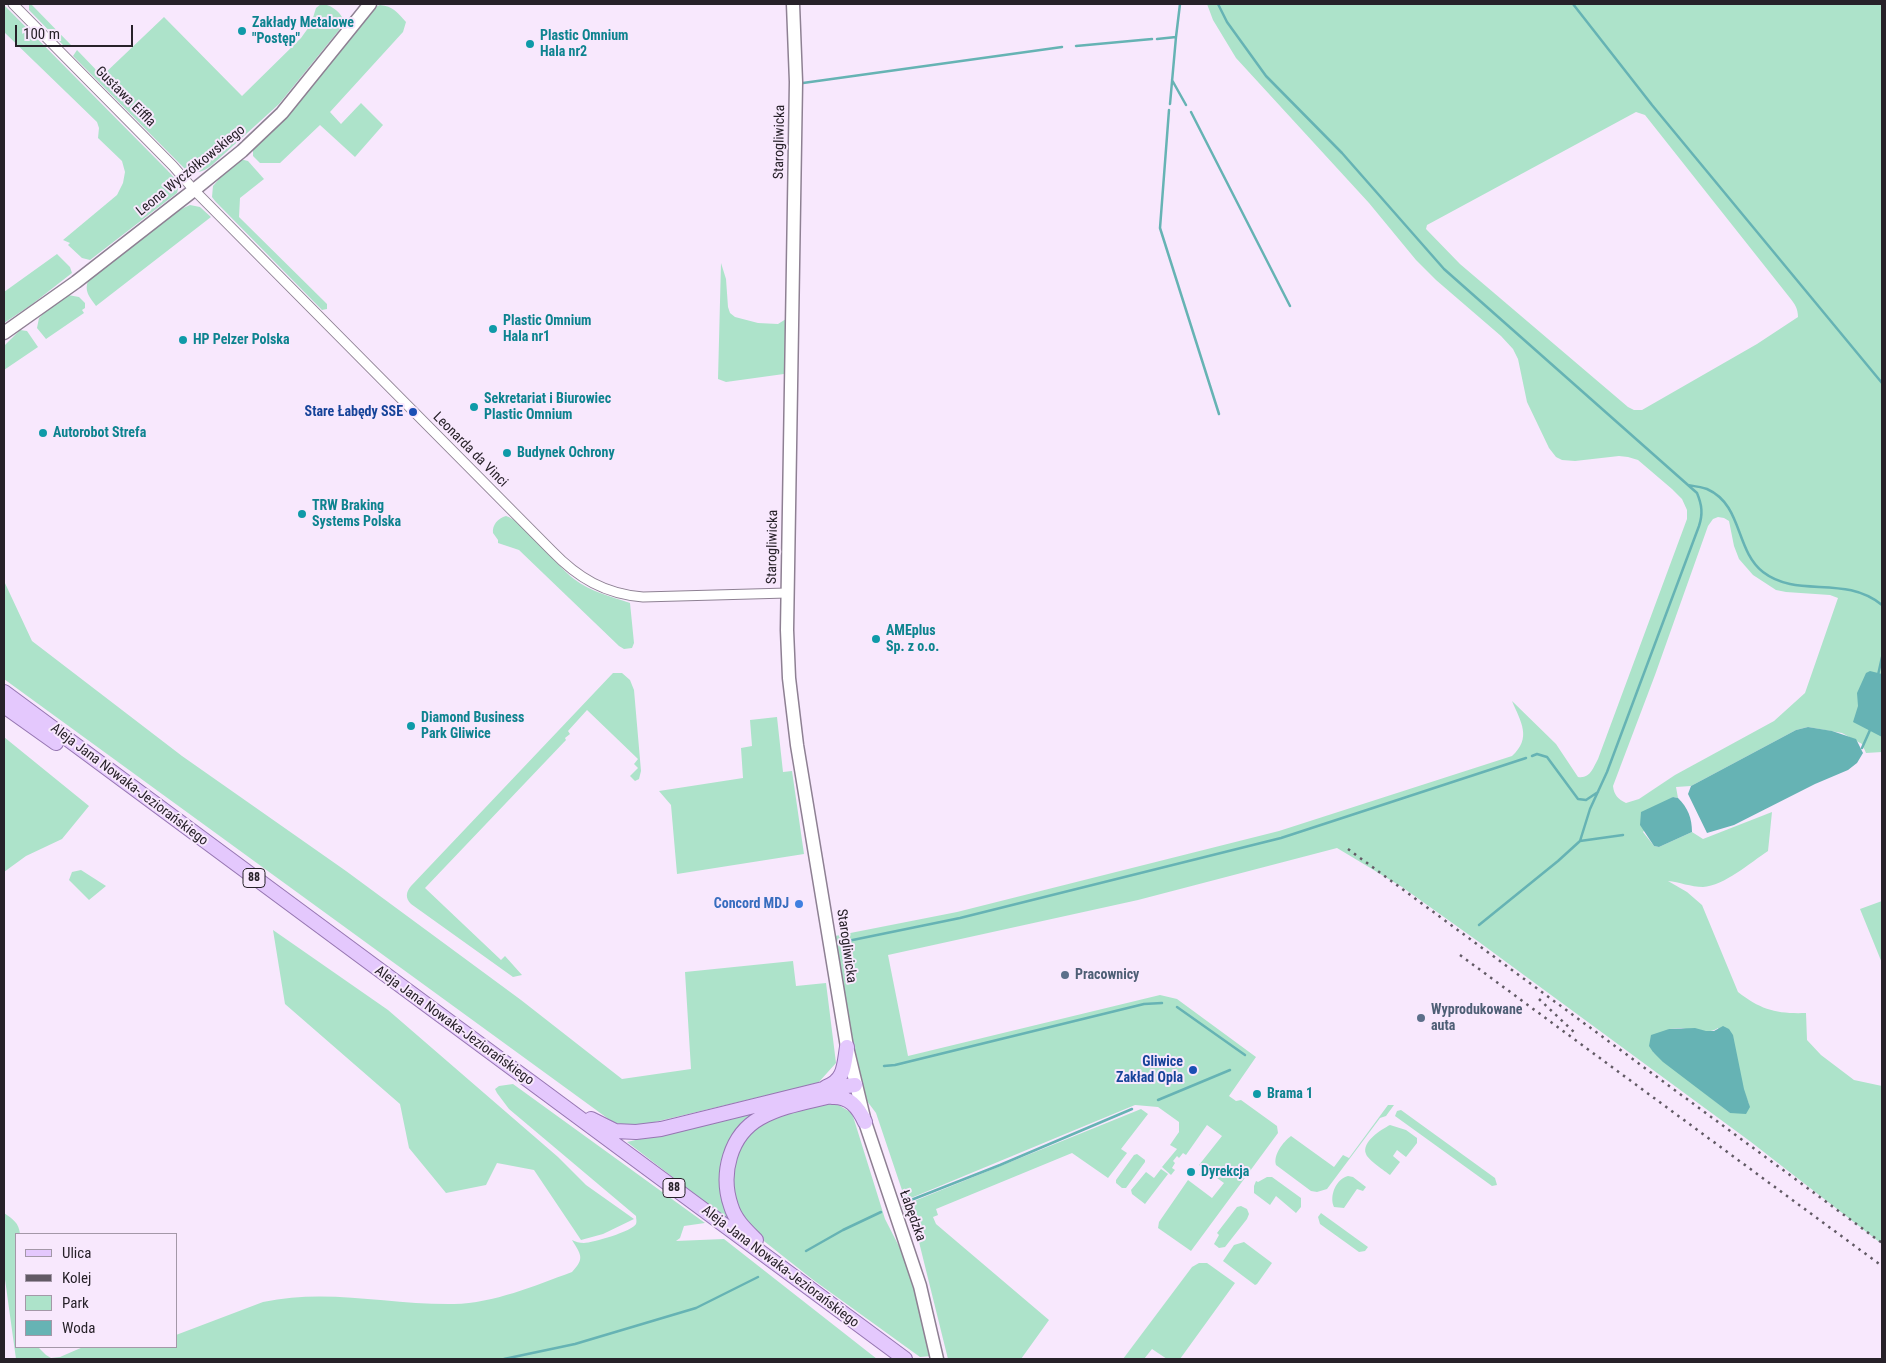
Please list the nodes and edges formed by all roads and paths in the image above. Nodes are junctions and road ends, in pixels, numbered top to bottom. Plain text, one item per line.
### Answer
1 (13, 4) edge
2 (370, 4) edge
3 (793, 4) edge
4 (194, 190) junction
5 (4, 333) edge
6 (787, 593) junction
7 (4, 692) edge
8 (4, 706) edge
9 (160, 808) junction
10 (846, 1047) junction
11 (855, 1085) junction
12 (824, 1093) junction
13 (561, 1105) junction
14 (865, 1122) junction
15 (787, 1271) junction
16 (905, 1359) edge
17 (937, 1359) edge

1 - 4 street, Gustawa Eiffla
2 - 4 street, Leona Wyczółkowskiego
3 - 6 street, Starogliwicka
4 - 5 street, Leona Wyczółkowskiego
4 - 6 street, Leonarda da Vinci
6 - 10 street, Starogliwicka
7 - 9 main road, Aleja Jana Nowaka-Jeziorańskiego / 88
8 - 9 main road
9 - 13 main road, Aleja Jana Nowaka-Jeziorańskiego / 88
10 - 11 street, Starogliwicka
10 - 12 main road
11 - 12 main road
11 - 14 street, Łabędzka
12 - 13 main road
12 - 14 main road
12 - 15 main road
13 - 15 main road, Aleja Jana Nowaka-Jeziorańskiego / 88
14 - 17 street, Łabędzka
15 - 16 main road, Aleja Jana Nowaka-Jeziorańskiego / 88

